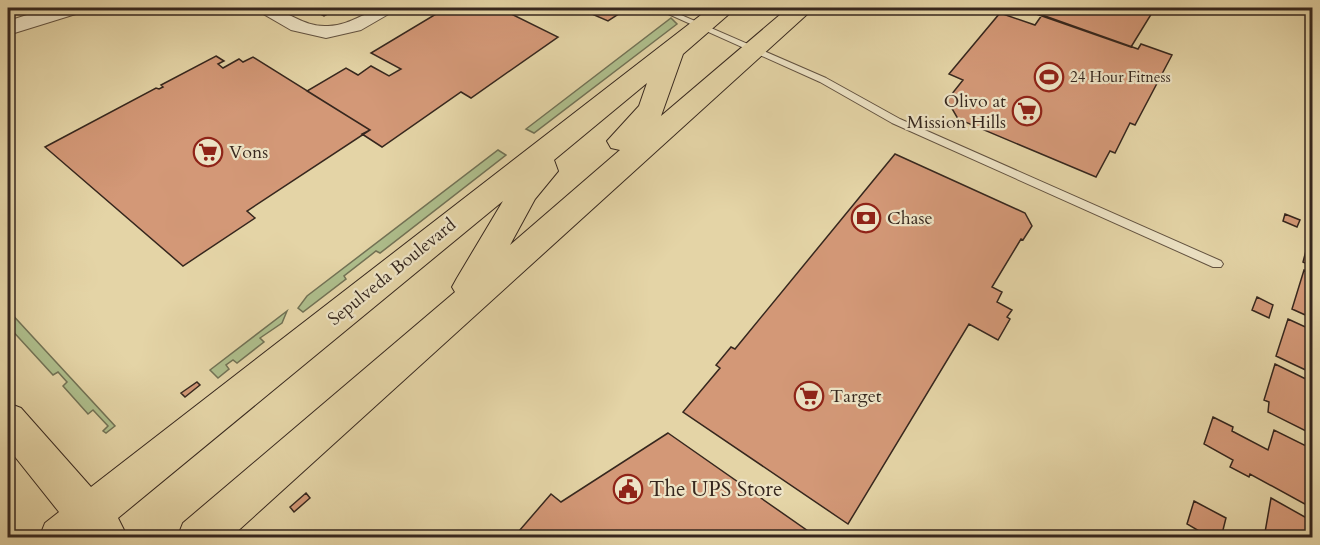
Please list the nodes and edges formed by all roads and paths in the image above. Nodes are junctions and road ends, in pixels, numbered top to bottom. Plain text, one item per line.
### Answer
1 (70, 8) edge
2 (262, 8) edge
3 (390, 8) edge
4 (659, 8) edge
5 (724, 8) edge
6 (774, 8) edge
7 (802, 8) edge
8 (701, 26) junction
9 (8, 28) edge
10 (672, 49) junction
11 (754, 49) junction
12 (654, 136) junction
13 (540, 154) junction
14 (597, 186) junction
15 (1217, 264) dead end
16 (454, 312) junction
17 (8, 420) edge
18 (83, 532) edge
19 (198, 537) edge

1 - 9 street
2 - 3 street
4 - 8 lane
5 - 8 main road, Sepulveda Boulevard
6 - 11 main road
7 - 11 main road
8 - 10 main road, Sepulveda Boulevard
8 - 11 lane
8 - 12 main road
10 - 13 main road, Sepulveda Boulevard
10 - 14 main road
11 - 12 main road
11 - 15 lane
12 - 14 main road
13 - 16 main road
13 - 18 main road, Sepulveda Boulevard
14 - 16 main road
16 - 19 main road
17 - 18 main road

